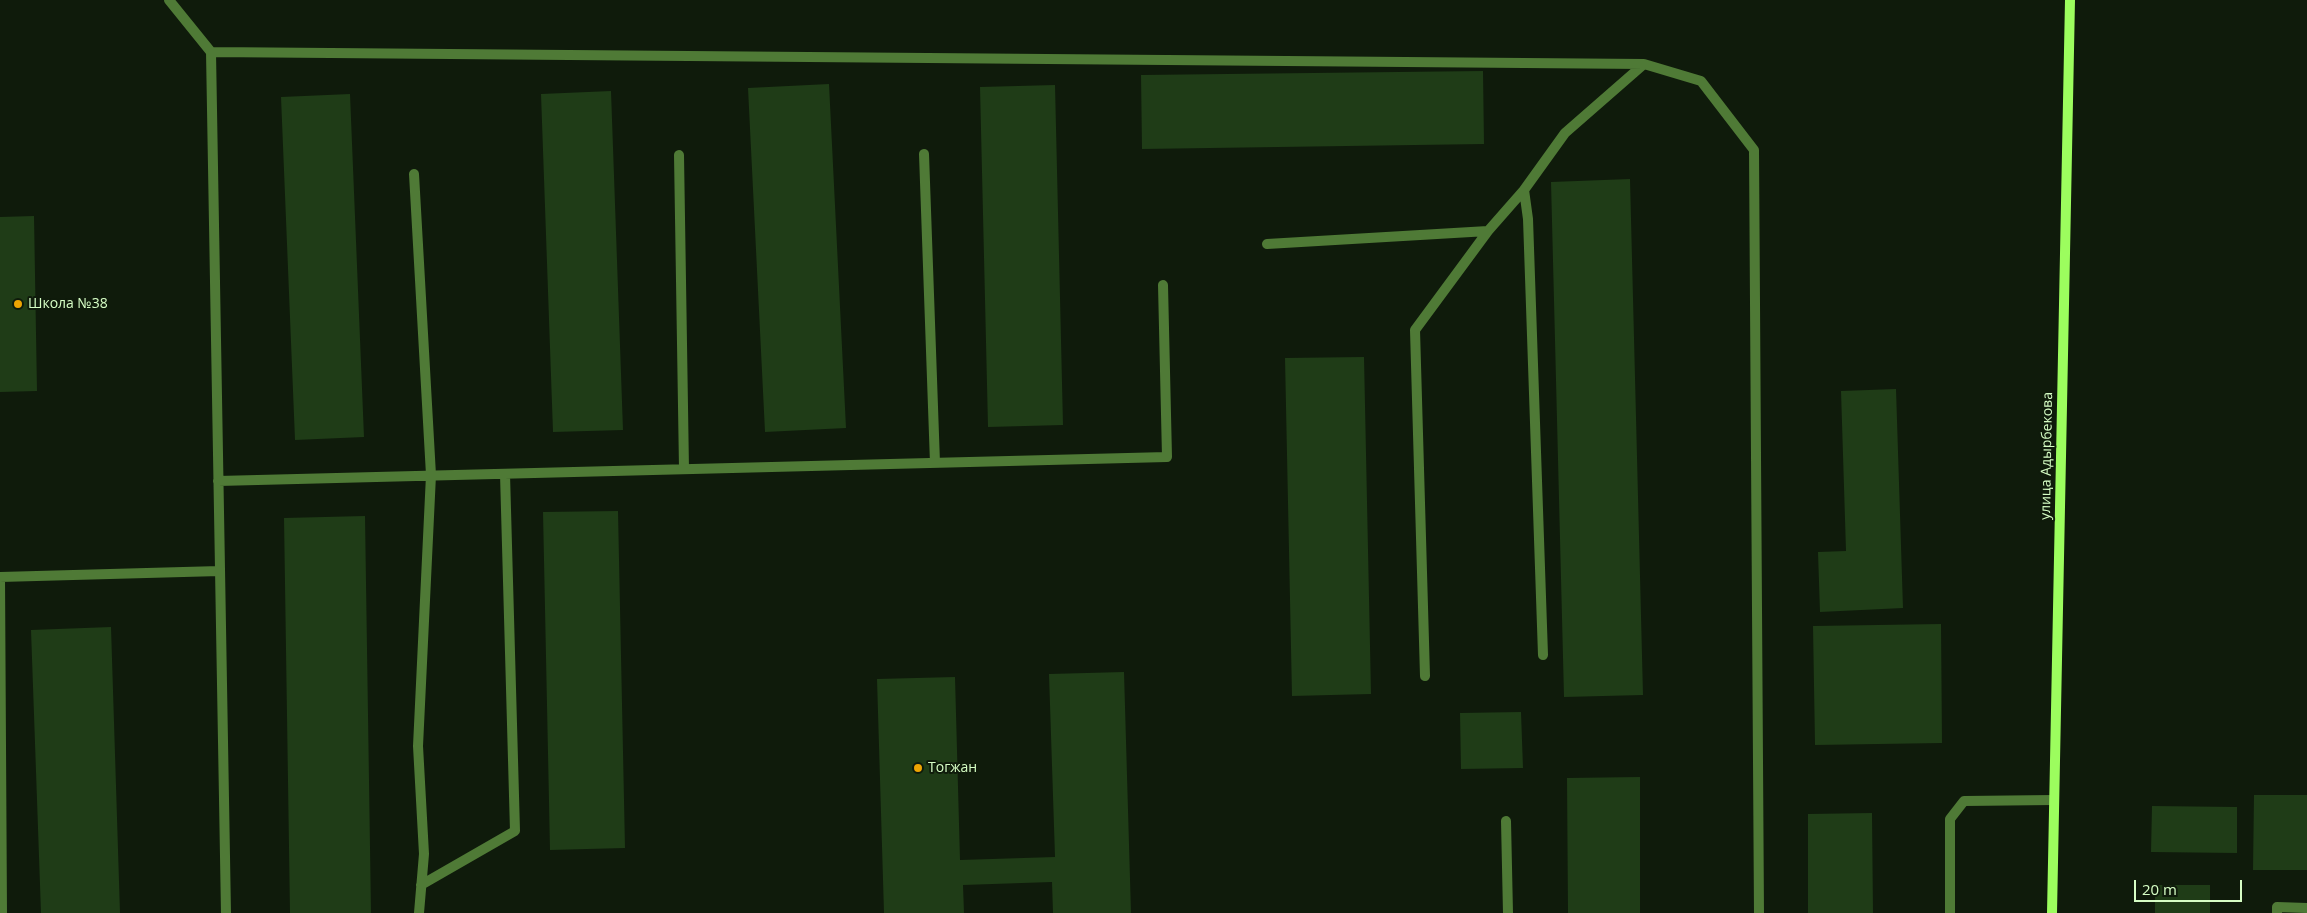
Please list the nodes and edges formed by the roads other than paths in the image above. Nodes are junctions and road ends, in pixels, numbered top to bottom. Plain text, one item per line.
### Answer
1 (169, 0) edge
2 (2070, 0) edge
3 (211, 52) junction
4 (1644, 64) junction
5 (924, 154) dead end
6 (679, 155) dead end
7 (414, 174) dead end
8 (1524, 190) junction
9 (1488, 230) junction
10 (1266, 244) dead end
11 (1163, 285) dead end
12 (935, 463) junction
13 (684, 469) junction
14 (505, 474) junction
15 (431, 475) junction
16 (218, 481) junction
17 (220, 571) junction
18 (1543, 655) dead end
19 (1425, 676) dead end
20 (2054, 800) junction
21 (1506, 821) dead end
22 (421, 885) junction
23 (2307, 908) edge
24 (2, 913) edge
25 (226, 913) edge
26 (419, 913) edge
27 (1508, 913) edge
28 (1759, 913) edge
29 (1950, 913) edge
30 (2052, 913) edge
31 (2277, 913) edge

1 - 3 lane
2 - 20 main road, улица Адырбекова
3 - 4 lane
3 - 16 lane
4 - 8 lane
4 - 28 lane
5 - 12 lane
6 - 13 lane
7 - 15 lane
8 - 9 lane
8 - 18 lane
9 - 10 lane
9 - 19 lane
11 - 12 lane
12 - 13 lane
13 - 14 lane
14 - 15 lane
14 - 22 lane
15 - 16 lane
15 - 22 lane
16 - 17 lane
17 - 24 lane
17 - 25 lane
20 - 29 lane
20 - 30 main road, улица Адырбекова
21 - 27 lane
22 - 26 lane
23 - 31 lane

